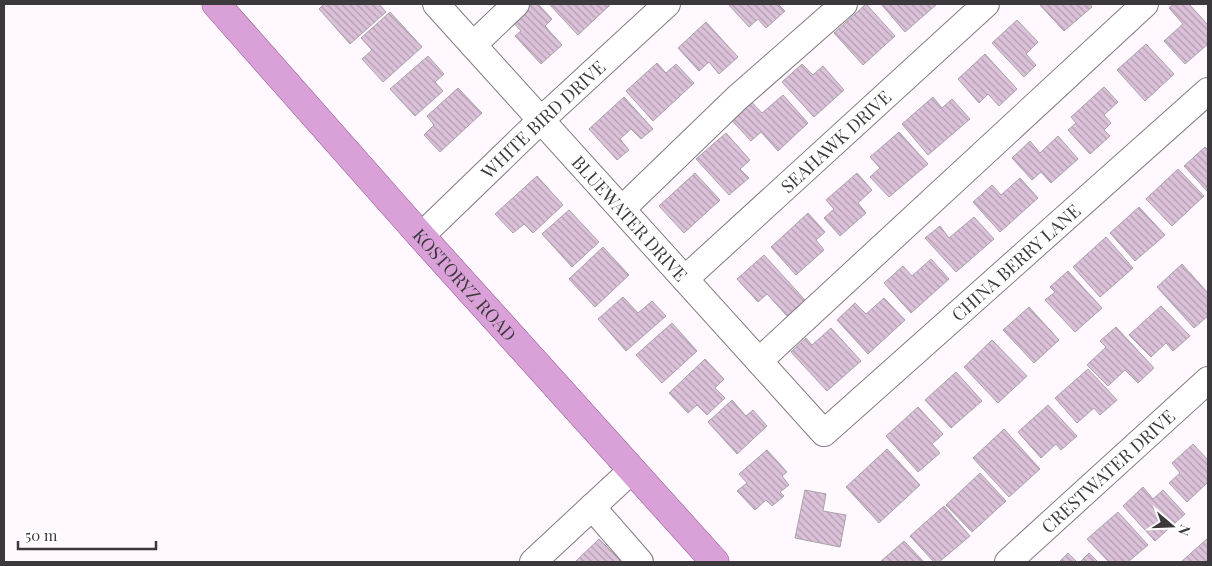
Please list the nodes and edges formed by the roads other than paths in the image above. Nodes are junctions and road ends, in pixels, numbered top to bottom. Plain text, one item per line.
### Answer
1 (216, 4) edge
2 (436, 4) edge
3 (516, 4) edge
4 (667, 4) edge
5 (844, 4) edge
6 (986, 4) edge
7 (1145, 4) edge
8 (473, 45) junction
9 (1208, 91) edge
10 (541, 120) junction
11 (622, 209) junction
12 (421, 236) junction
13 (685, 279) junction
14 (759, 360) junction
15 (1208, 380) edge
16 (824, 433) joint
17 (632, 470) junction
18 (592, 507) junction
19 (533, 562) edge
20 (640, 562) edge
21 (715, 562) edge
22 (1008, 562) edge

1 - 12 main road, KOSTORYZ ROAD
2 - 8 street, BLUEWATER DRIVE
3 - 8 street
4 - 10 street, WHITE BIRD DRIVE
5 - 11 street
6 - 13 street, SEAHAWK DRIVE
7 - 14 street
8 - 10 street, BLUEWATER DRIVE
9 - 16 street, CHINA BERRY LANE
10 - 11 street, BLUEWATER DRIVE
10 - 12 street, WHITE BIRD DRIVE
11 - 13 street, BLUEWATER DRIVE
12 - 17 main road, KOSTORYZ ROAD
13 - 14 street, BLUEWATER DRIVE
14 - 16 street, BLUEWATER DRIVE
15 - 22 street, CRESTWATER DRIVE
17 - 18 street
17 - 21 main road, KOSTORYZ ROAD
18 - 19 street
18 - 20 street

